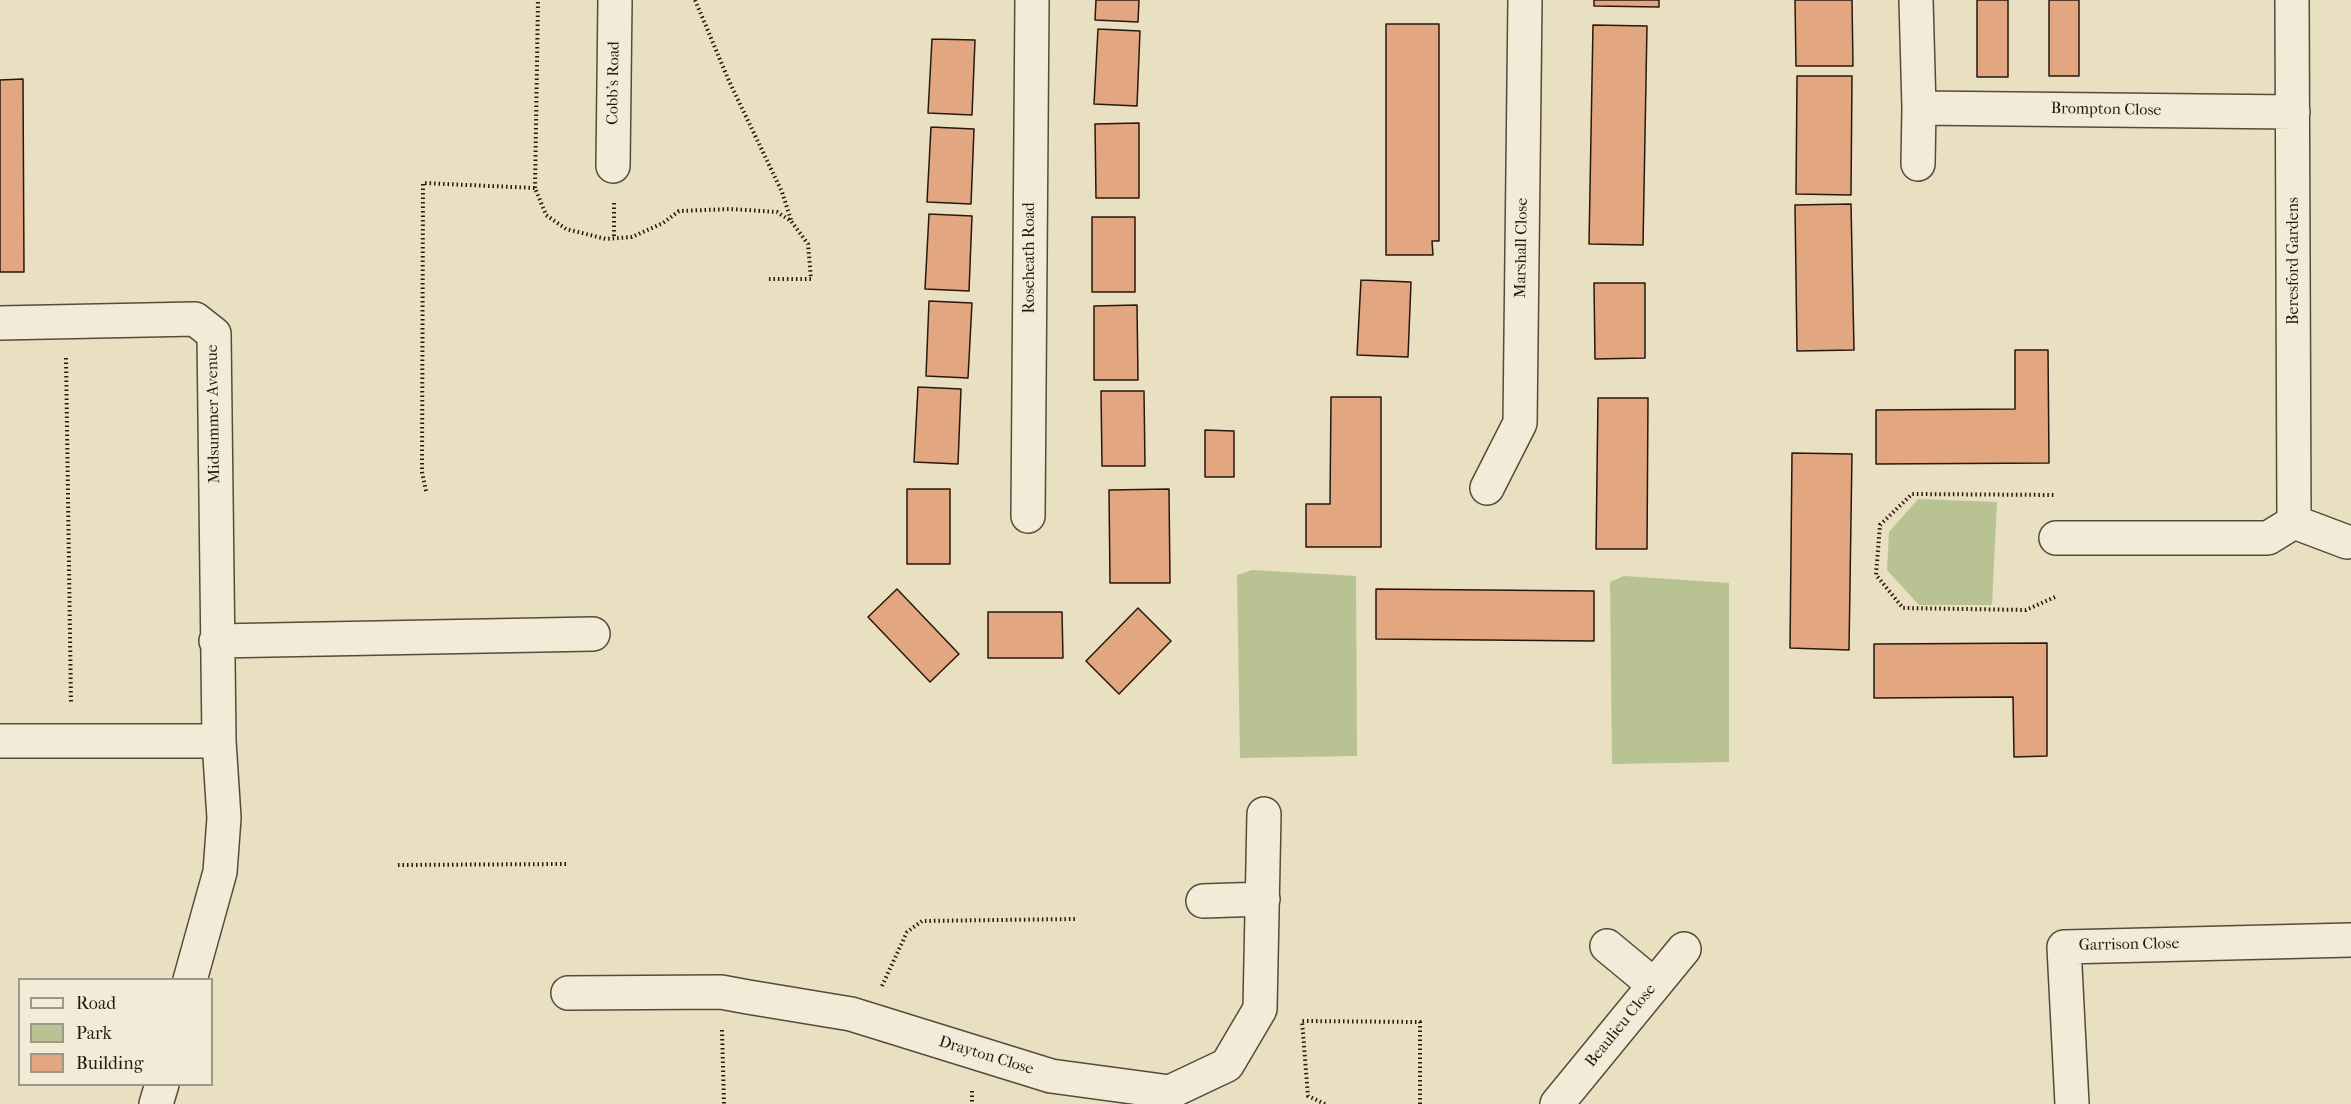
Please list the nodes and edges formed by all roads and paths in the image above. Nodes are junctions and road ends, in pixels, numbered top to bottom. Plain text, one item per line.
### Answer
1 (538, 0) edge
2 (615, 0) edge
3 (696, 0) edge
4 (1032, 0) edge
5 (1525, 0) edge
6 (1916, 0) edge
7 (2292, 0) edge
8 (1919, 108) junction
9 (2293, 112) junction
10 (1918, 164) dead end
11 (613, 166) dead end
12 (535, 188) junction
13 (791, 221) junction
14 (768, 279) dead end
15 (0, 323) edge
16 (66, 323) junction
17 (1487, 488) dead end
18 (426, 492) dead end
19 (2056, 495) dead end
20 (1028, 516) dead end
21 (2294, 522) junction
22 (2056, 538) dead end
23 (2347, 542) dead end
24 (2055, 597) dead end
25 (593, 634) dead end
26 (216, 641) junction
27 (0, 741) edge
28 (72, 741) junction
29 (219, 741) junction
30 (1264, 814) dead end
31 (566, 864) dead end
32 (398, 865) dead end
33 (1263, 899) junction
34 (1203, 901) dead end
35 (1075, 919) dead end
36 (2351, 940) edge
37 (1607, 945) dead end
38 (1684, 949) dead end
39 (191, 978) edge
40 (1654, 985) junction
41 (721, 992) junction
42 (568, 993) dead end
43 (867, 1019) junction
44 (161, 1086) edge
45 (1169, 1098) edge
46 (156, 1104) edge
47 (724, 1104) edge
48 (1325, 1104) edge
49 (1420, 1104) edge
50 (1557, 1104) edge
51 (2072, 1104) edge

1 - 12 path
2 - 11 street, Cobb's Road
3 - 13 path
4 - 20 street, Roseheath Road
5 - 17 street, Marshall Close
6 - 8 street
7 - 9 street, Beresford Gardens
8 - 9 street, Brompton Close
8 - 10 street
9 - 21 street, Beresford Gardens
12 - 13 path
12 - 18 path
13 - 14 path
15 - 16 street, Midsummer Avenue
16 - 26 street, Midsummer Avenue
16 - 28 path
19 - 24 path
21 - 22 street
21 - 23 street
25 - 26 street
26 - 29 street, Midsummer Avenue
27 - 28 street
28 - 29 street
29 - 39 street, Midsummer Avenue
30 - 33 street, Drayton Close
31 - 32 path
33 - 34 street
33 - 45 street, Drayton Close
35 - 43 path
36 - 51 street, Garrison Close
37 - 40 street
38 - 40 street, Beaulieu Close
40 - 50 street, Beaulieu Close
41 - 42 street, Drayton Close
41 - 43 street, Drayton Close
41 - 47 path
43 - 45 street, Drayton Close
44 - 46 street
48 - 49 path

